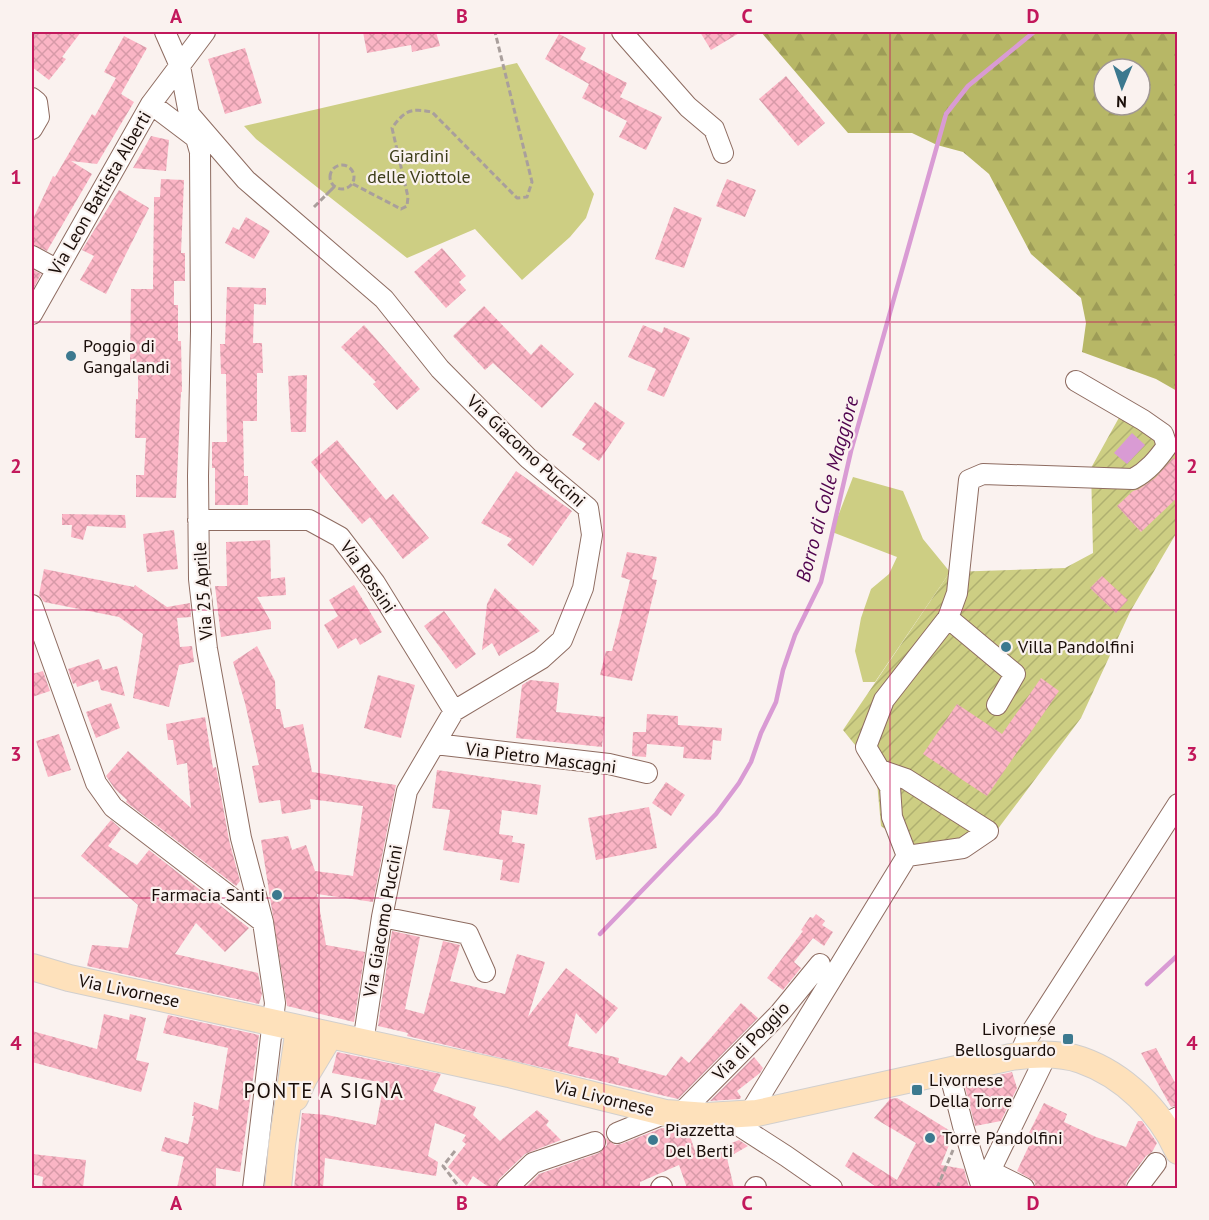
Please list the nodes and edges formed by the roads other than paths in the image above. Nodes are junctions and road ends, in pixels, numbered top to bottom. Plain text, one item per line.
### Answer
1 (165, 32) edge
2 (205, 32) edge
3 (622, 32) edge
4 (180, 66) junction
5 (32, 98) edge
6 (151, 104) junction
7 (187, 105) junction
8 (32, 129) edge
9 (198, 145) junction
10 (723, 153) dead end
11 (232, 162) junction
12 (32, 256) edge
13 (56, 269) junction
14 (32, 314) edge
15 (1076, 381) dead end
16 (198, 520) junction
17 (32, 605) edge
18 (948, 618) junction
19 (997, 705) dead end
20 (454, 711) junction
21 (435, 744) junction
22 (880, 770) junction
23 (647, 773) dead end
24 (1178, 804) edge
25 (907, 856) junction
26 (382, 917) junction
27 (263, 922) junction
28 (820, 964) dead end
29 (32, 967) edge
30 (485, 972) dead end
31 (272, 1022) junction
32 (299, 1028) junction
33 (330, 1035) junction
34 (363, 1043) junction
35 (1019, 1056) junction
36 (1046, 1056) junction
37 (949, 1071) junction
38 (673, 1114) junction
39 (736, 1115) junction
40 (1171, 1120) edge
41 (284, 1123) junction
42 (617, 1133) dead end
43 (595, 1142) dead end
44 (1167, 1157) edge
45 (986, 1183) edge
46 (253, 1188) edge
47 (278, 1188) edge
48 (507, 1188) edge
49 (832, 1188) edge
50 (1024, 1188) edge
51 (1137, 1188) edge

1 - 4 street, Via 25 Aprile
2 - 4 street
3 - 10 street
4 - 6 street
4 - 7 street, Via 25 Aprile
5 - 8 street
6 - 7 street, Via Leon Battista Alberti
6 - 9 street
6 - 13 street, Via Leon Battista Alberti
7 - 9 street, Via 25 Aprile
7 - 11 street, Via Giacomo Puccini
9 - 11 street
9 - 16 street, Via 25 Aprile
11 - 20 street, Via Giacomo Puccini
12 - 13 street
13 - 14 street, Via Leon Battista Alberti
15 - 18 street
16 - 20 street, Via Rossini
16 - 27 street, Via 25 Aprile
17 - 27 street
18 - 19 street
18 - 22 street
20 - 21 street, Via Giacomo Puccini
21 - 23 street, Via Pietro Mascagni
21 - 26 street, Via Giacomo Puccini
22 - 25 street
22 - 25 street
24 - 35 street
25 - 39 street
26 - 30 street
26 - 34 street, Via Giacomo Puccini
27 - 31 street, Via 25 Aprile
28 - 38 street, Via di Poggio
29 - 31 main road, Via Livornese
31 - 32 main road, Via Livornese
31 - 46 street, Via 25 Aprile
32 - 33 main road, Via Livornese
32 - 41 main road
33 - 34 main road, Via Livornese
33 - 41 main road
34 - 38 main road, Via Livornese
35 - 36 main road, Via Livornese
35 - 37 main road, Via Livornese
36 - 40 main road, Via Livornese
36 - 45 street
37 - 39 main road, Via Livornese
37 - 45 street
38 - 39 main road, Via Livornese
38 - 42 street
39 - 49 street
40 - 44 main road, Via Livornese
41 - 47 main road
43 - 48 street
44 - 51 street
45 - 50 street

